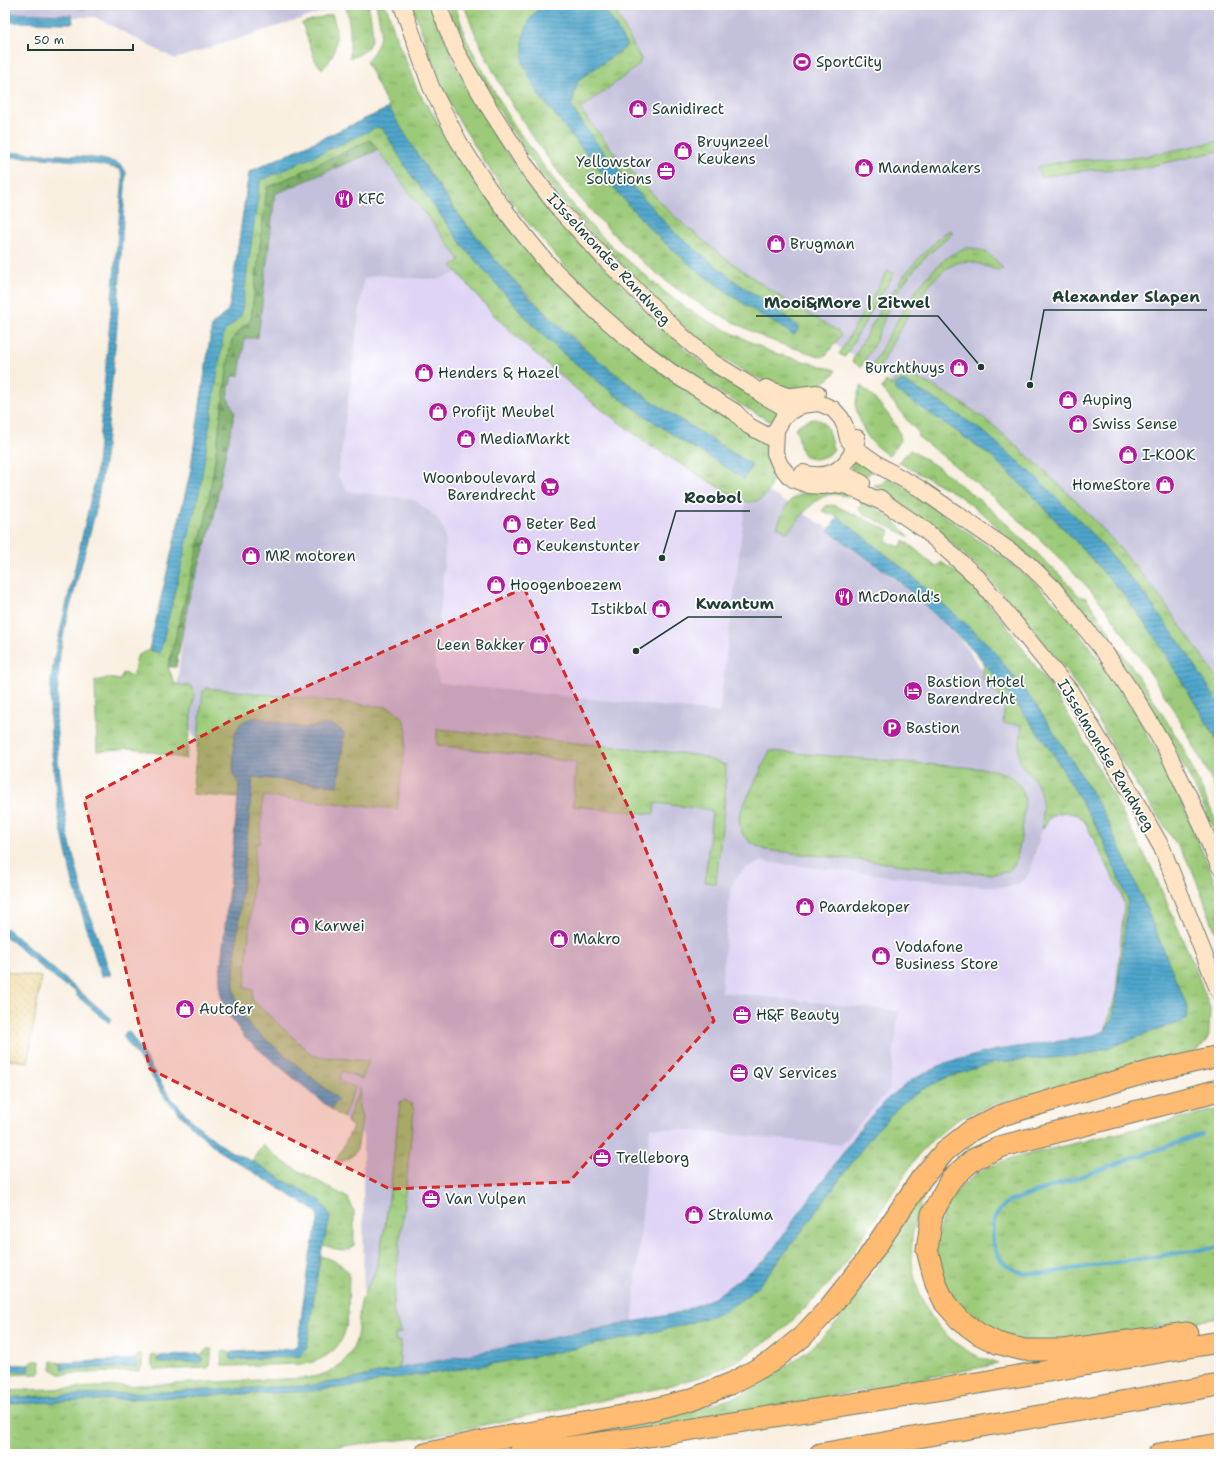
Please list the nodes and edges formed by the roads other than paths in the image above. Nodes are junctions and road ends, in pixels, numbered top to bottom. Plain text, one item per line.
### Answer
1 (402, 5) edge
2 (438, 5) edge
3 (791, 404) junction
4 (775, 435) junction
5 (856, 443) junction
6 (836, 477) junction
7 (1219, 866) edge
8 (1219, 992) edge
9 (1219, 1056) edge
10 (1219, 1090) edge
11 (1219, 1328) edge
12 (1219, 1342) edge
13 (1219, 1385) edge
14 (1219, 1444) edge
15 (425, 1454) edge
16 (519, 1454) edge
17 (820, 1454) edge
18 (1159, 1454) edge

1 - 4 main road
2 - 3 main road, IJsselmondse Randweg
3 - 4 main road
3 - 5 main road
4 - 6 main road
5 - 6 main road
5 - 7 main road
6 - 8 main road, IJsselmondse Randweg
9 - 15 highway
10 - 11 highway
12 - 16 highway
13 - 17 highway
14 - 18 highway

